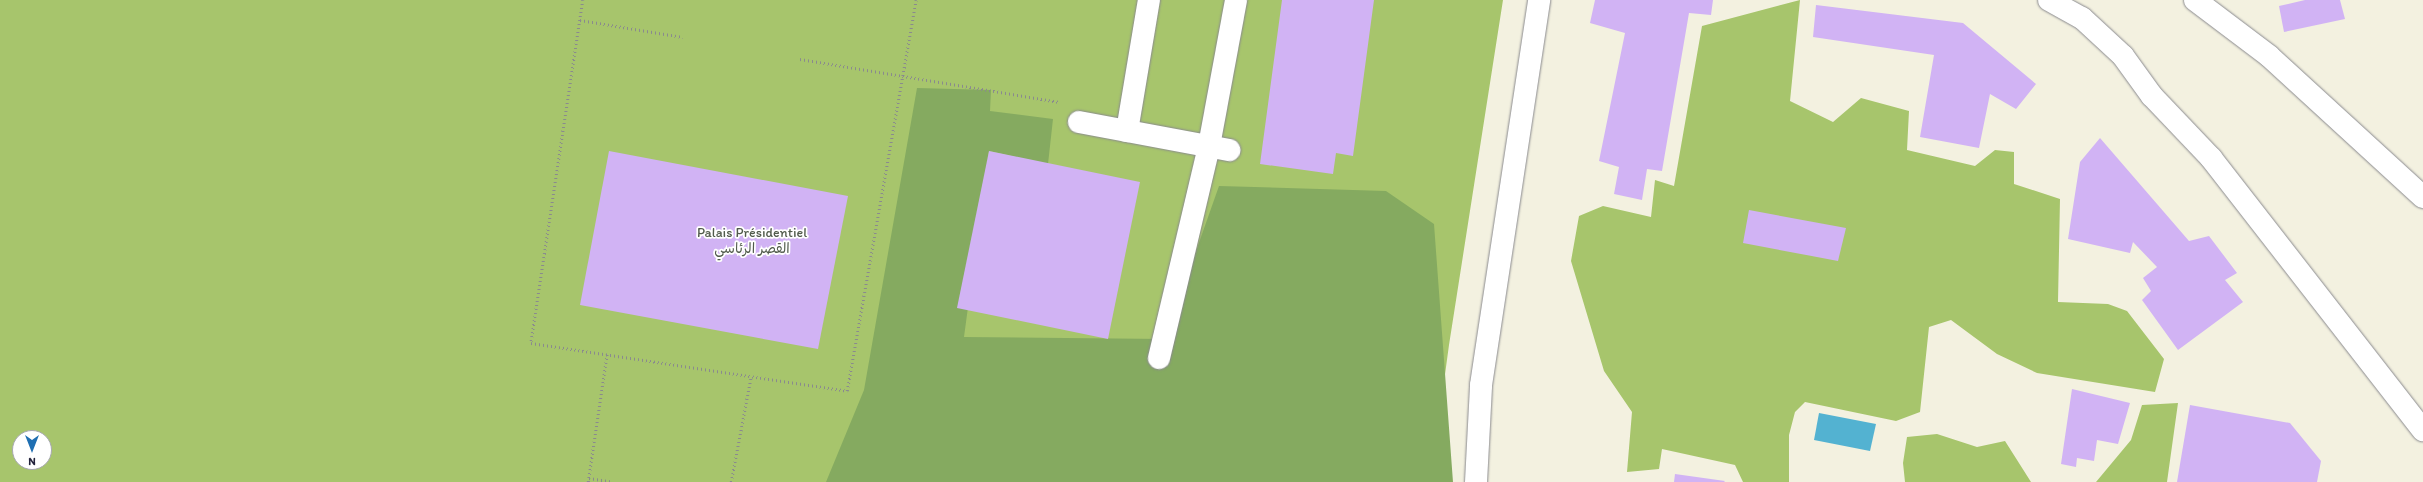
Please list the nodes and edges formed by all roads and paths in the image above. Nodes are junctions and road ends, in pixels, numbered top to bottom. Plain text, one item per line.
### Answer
1 (583, 0) edge
2 (916, 0) edge
3 (1149, 0) edge
4 (1236, 0) edge
5 (1539, 0) edge
6 (2049, 0) edge
7 (2195, 0) edge
8 (580, 20) junction
9 (683, 37) dead end
10 (800, 59) dead end
11 (903, 76) junction
12 (1066, 103) dead end
13 (1079, 122) dead end
14 (1127, 131) junction
15 (1219, 148) junction
16 (2423, 198) edge
17 (607, 354) junction
18 (1159, 358) dead end
19 (751, 376) junction
20 (2423, 430) edge
21 (589, 478) junction
22 (588, 482) edge
23 (612, 482) edge
24 (731, 482) edge
25 (1476, 482) edge

1 - 8 path
2 - 11 path
3 - 14 street
4 - 15 street
5 - 25 street
6 - 20 street
7 - 16 street
8 - 9 path
8 - 17 path
10 - 11 path
11 - 12 path
11 - 19 path
13 - 14 street
14 - 15 street
15 - 18 street
17 - 19 path
17 - 21 path
19 - 24 path
21 - 22 path
21 - 23 path

